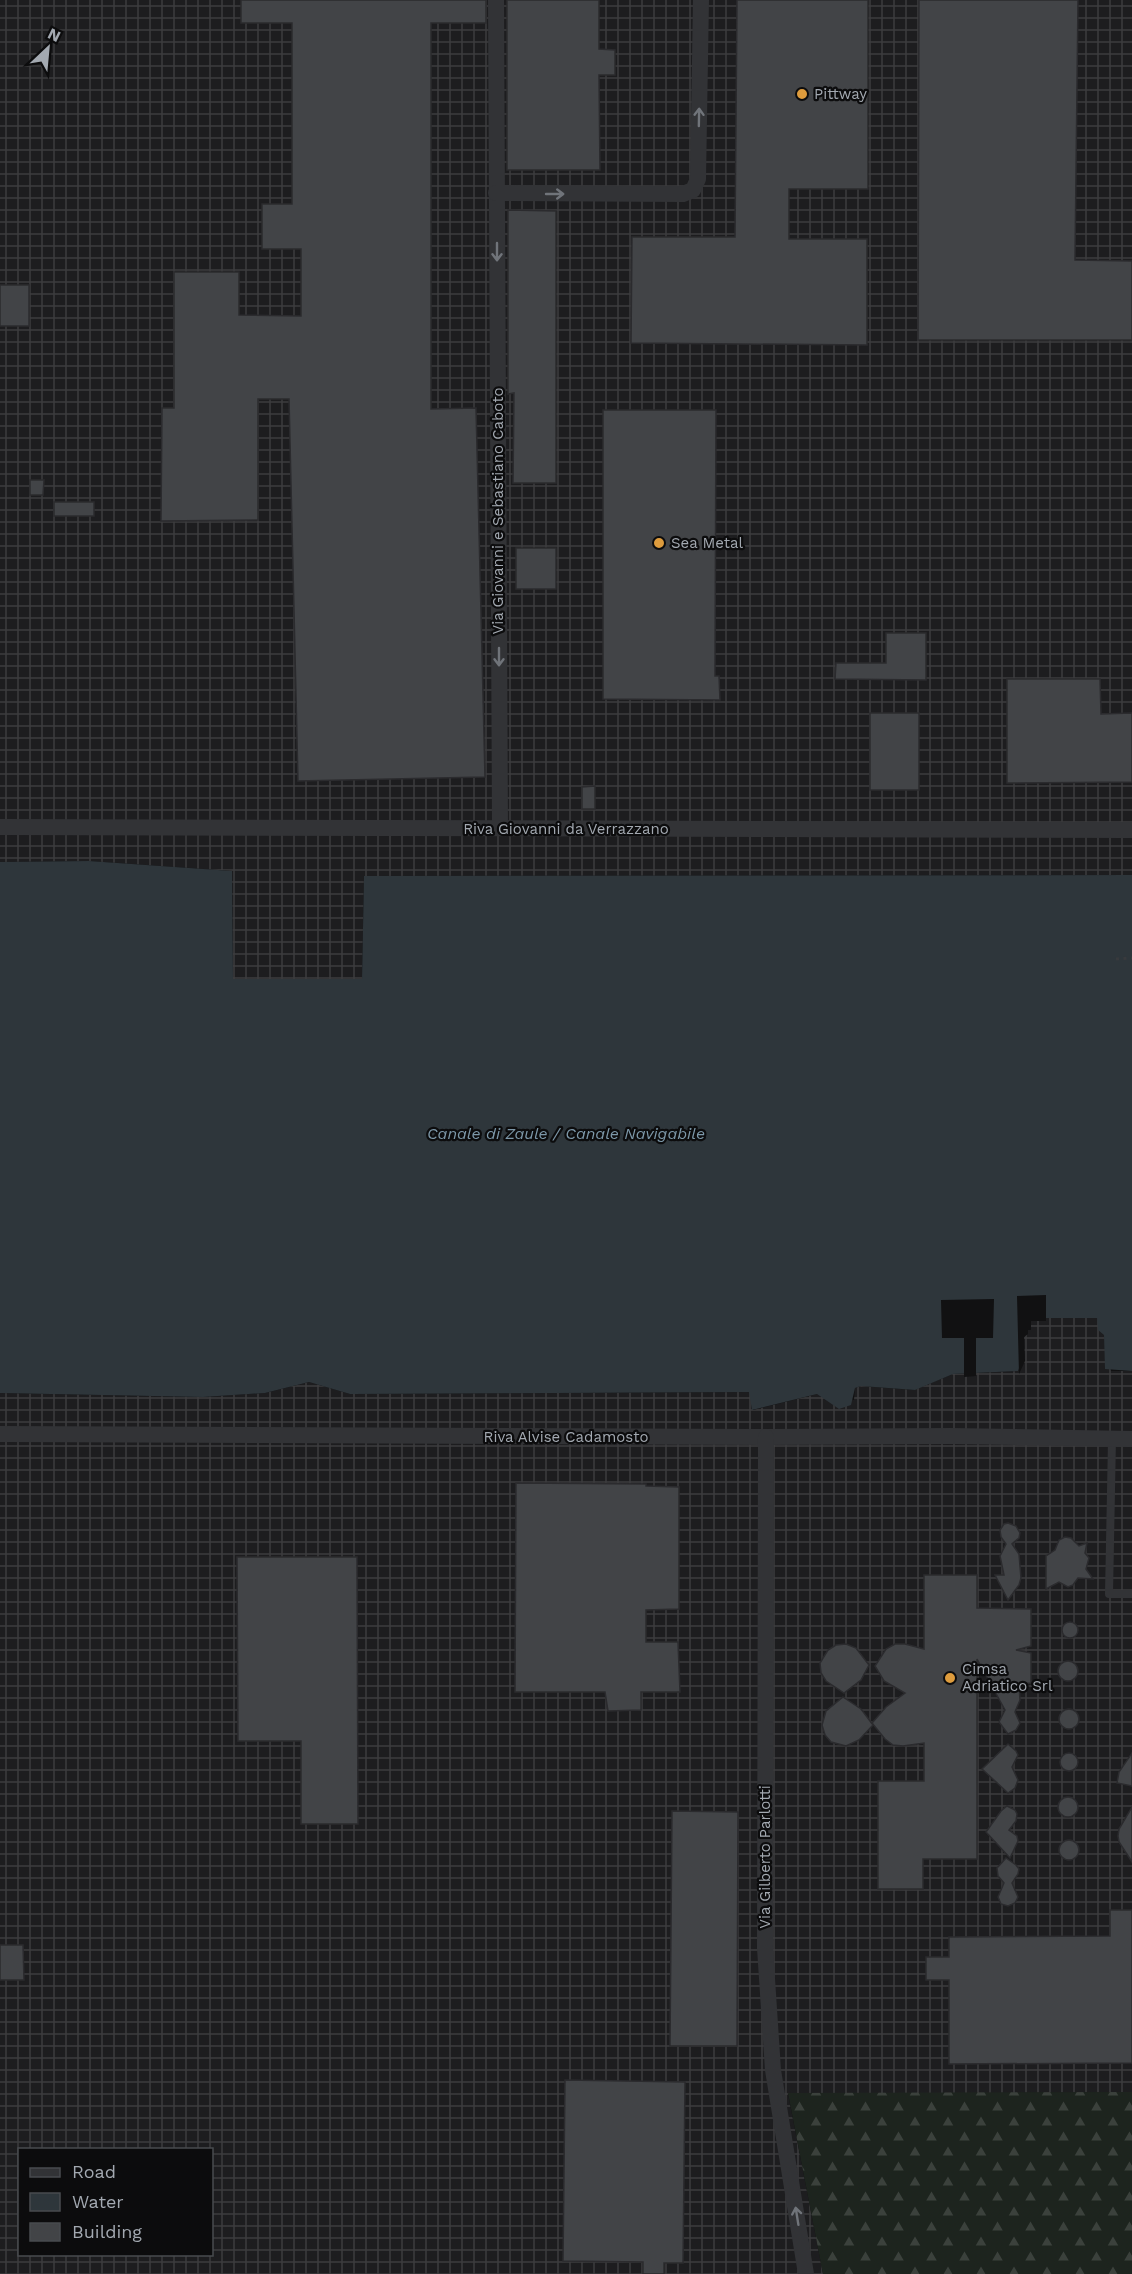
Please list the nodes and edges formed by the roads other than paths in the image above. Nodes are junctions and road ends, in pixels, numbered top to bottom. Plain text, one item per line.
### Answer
1 (496, 0) edge
2 (701, 0) edge
3 (496, 193) junction
4 (0, 827) edge
5 (500, 828) junction
6 (1132, 830) edge
7 (0, 1434) edge
8 (766, 1437) junction
9 (1112, 1439) junction
10 (1132, 1439) edge
11 (1132, 1594) edge
12 (806, 2274) edge

1 - 3 street, Via Giovanni e Sebastiano Caboto
3 -> 2 street
3 -> 5 street, Via Giovanni e Sebastiano Caboto
4 - 5 street, Riva Giovanni da Verrazzano
5 - 6 street, Riva Giovanni da Verrazzano
7 - 8 street, Riva Alvise Cadamosto
8 - 9 street, Riva Alvise Cadamosto
12 -> 8 street, Via Gilberto Parlotti
9 - 10 street, Riva Alvise Cadamosto
9 - 11 lane

